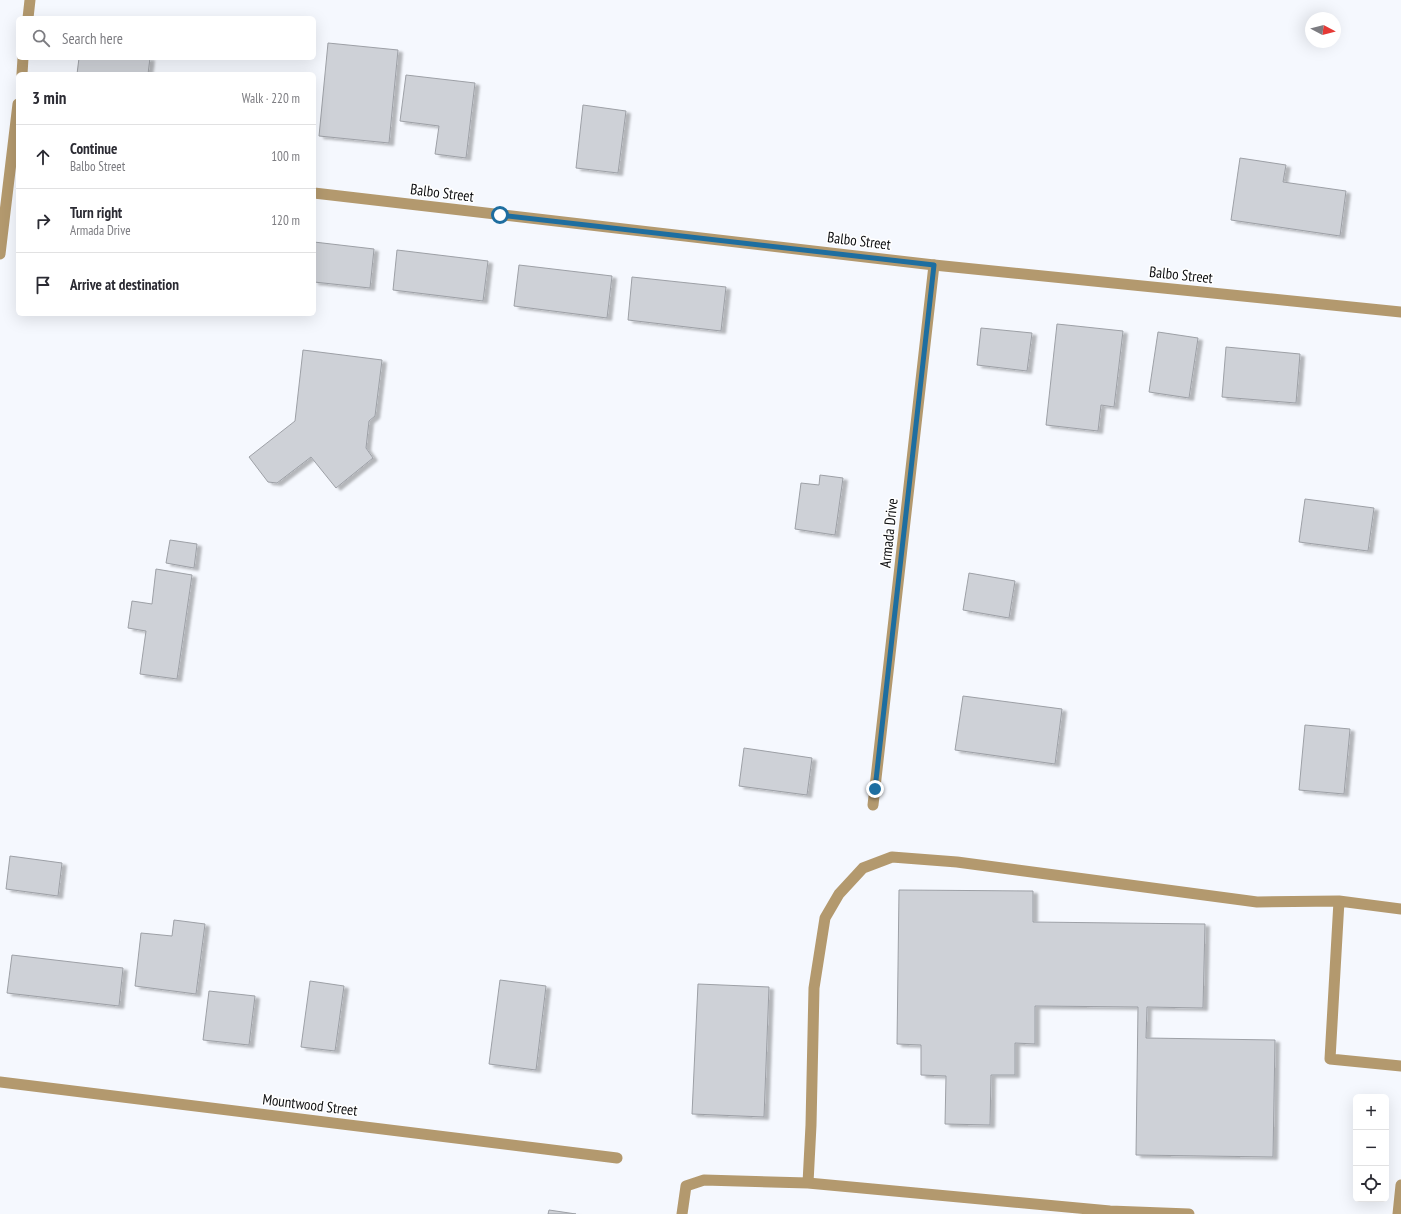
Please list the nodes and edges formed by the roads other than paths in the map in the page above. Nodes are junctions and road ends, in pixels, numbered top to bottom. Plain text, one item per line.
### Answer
1 (30, 0) edge
2 (28, 16) edge
3 (23, 60) edge
4 (22, 72) edge
5 (16, 141) edge
6 (0, 157) edge
7 (15, 159) edge
8 (316, 193) edge
9 (0, 254) edge
10 (934, 265) junction
11 (1401, 312) edge
12 (873, 805) dead end
13 (1339, 901) junction
14 (1401, 909) edge
15 (1401, 1066) edge
16 (0, 1082) edge
17 (616, 1158) dead end
18 (808, 1182) junction
19 (1401, 1185) edge
20 (682, 1214) edge
21 (1189, 1214) edge
22 (1398, 1214) edge

1 - 2 street
3 - 4 street
5 - 7 street
6 - 7 street
7 - 9 street
8 - 10 street, Balbo Street
10 - 11 street, Balbo Street
10 - 12 street, Armada Drive
13 - 14 street
13 - 15 street
13 - 18 street
16 - 17 street, Mountwood Street
18 - 20 street
18 - 21 street
19 - 22 street

